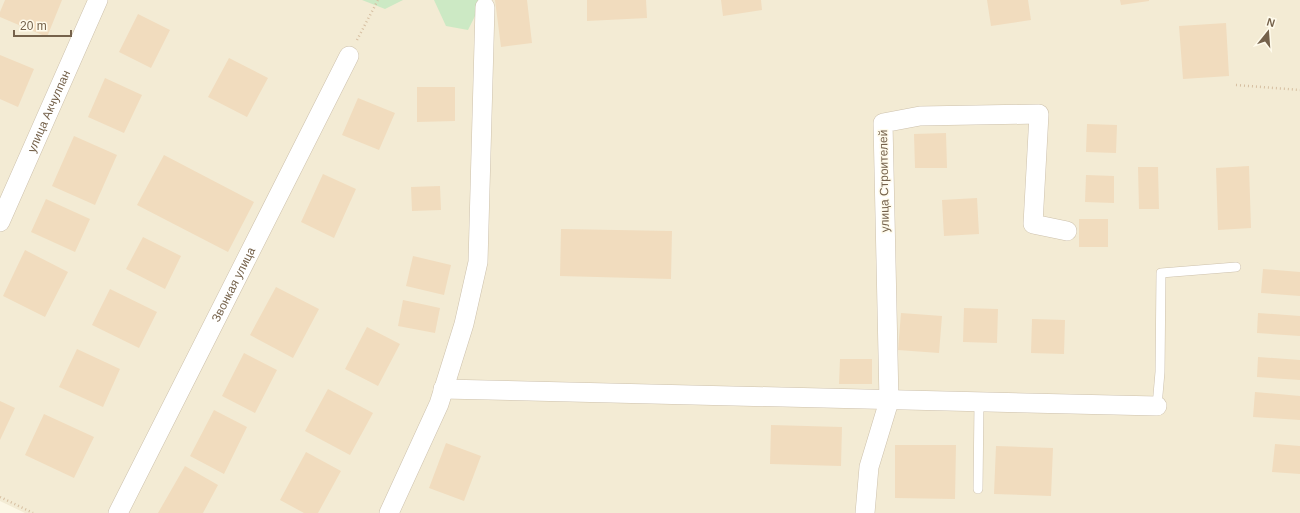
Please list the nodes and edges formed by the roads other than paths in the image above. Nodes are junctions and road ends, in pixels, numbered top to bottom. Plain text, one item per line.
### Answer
1 (98, 0) edge
2 (485, 7) dead end
3 (349, 56) road end
4 (0, 222) edge
5 (1067, 231) dead end
6 (1236, 267) dead end
7 (443, 389) junction
8 (889, 401) junction
9 (979, 403) junction
10 (1157, 406) joint
11 (978, 489) dead end
12 (118, 513) edge
13 (389, 513) edge
14 (865, 513) edge

1 - 4 street, улица Акчулпан
2 - 7 street
3 - 12 street, Звонкая улица
5 - 8 street, улица Строителей
6 - 10 lane
7 - 8 street
7 - 13 street
8 - 9 street
8 - 14 street, улица Строителей
9 - 10 street
9 - 11 lane

